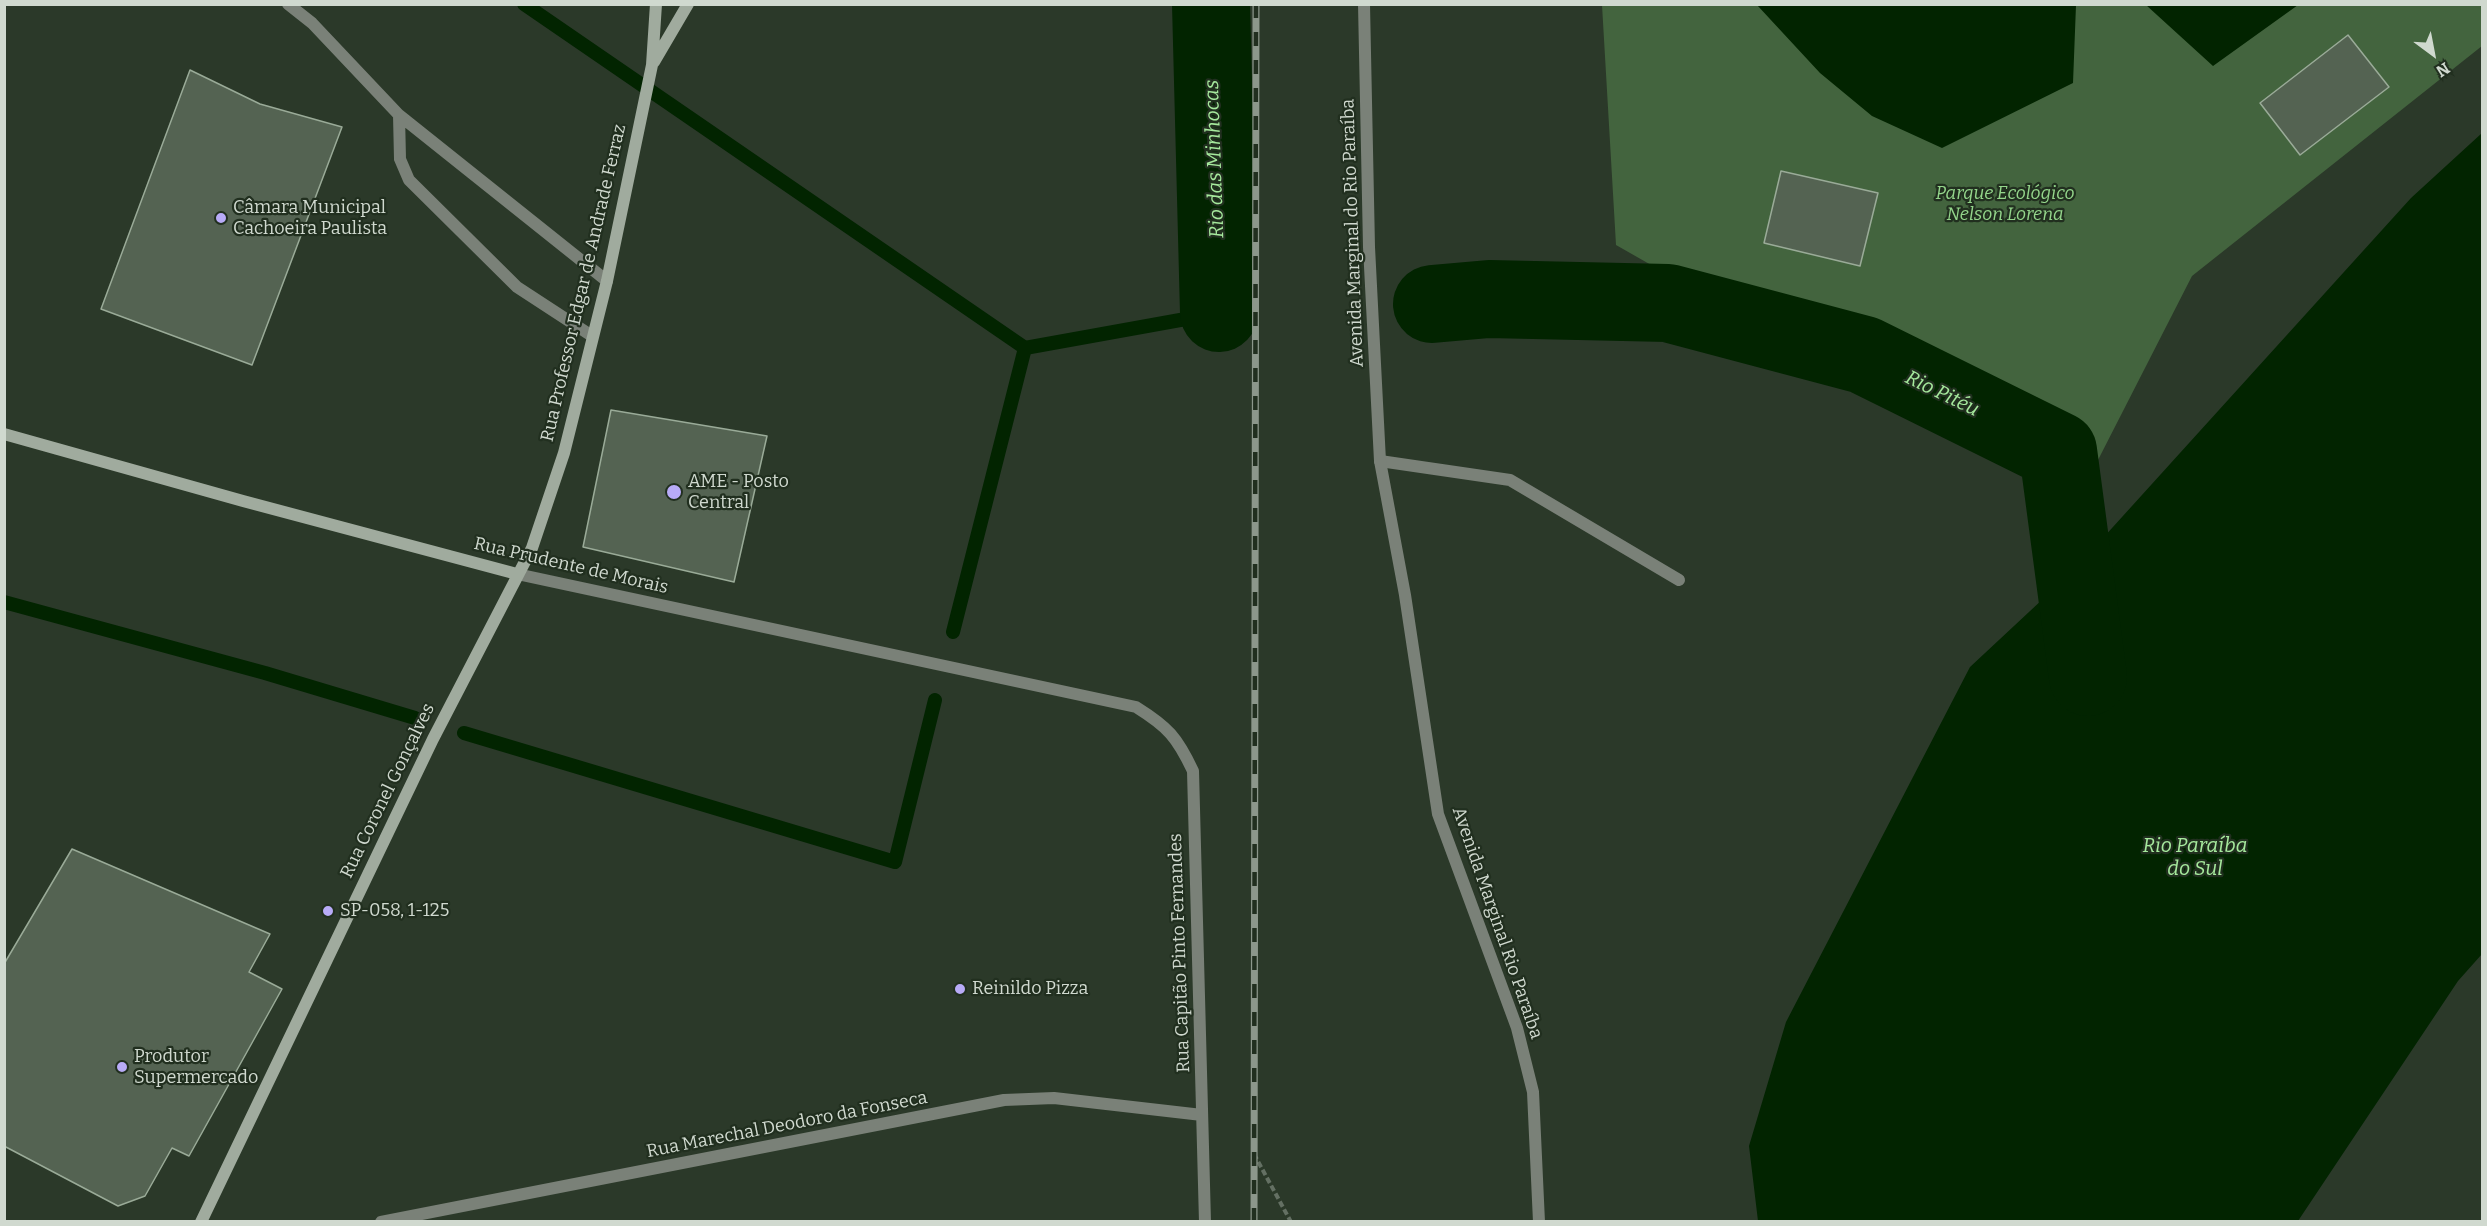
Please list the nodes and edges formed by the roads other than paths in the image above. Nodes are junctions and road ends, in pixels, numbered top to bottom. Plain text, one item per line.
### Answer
1 (288, 4) edge
2 (656, 4) edge
3 (688, 4) edge
4 (1364, 4) edge
5 (652, 65) junction
6 (399, 115) junction
7 (607, 281) junction
8 (592, 336) junction
9 (4, 434) edge
10 (1380, 461) junction
11 (517, 574) junction
12 (1679, 580) dead end
13 (1136, 707) joint
14 (1202, 1115) junction
15 (201, 1221) edge
16 (381, 1221) edge
17 (1205, 1221) edge
18 (1539, 1221) edge

1 - 6 street
2 - 5 main road, Rua Professor Edgar de Andrade Ferraz
3 - 5 main road, Rua Professor Edgar de Andrade Ferraz
4 - 10 street, Avenida Marginal do Rio Paraíba
5 - 7 main road, Rua Professor Edgar de Andrade Ferraz
6 - 7 street
6 - 8 street
7 - 8 main road, Rua Professor Edgar de Andrade Ferraz
8 - 11 main road, Rua Professor Edgar de Andrade Ferraz
9 - 11 main road, Rua Prudente de Morais
10 - 12 street
10 - 18 street, Avenida Marginal Rio Paraíba
11 - 13 street, Rua Prudente de Morais
11 - 15 main road, Rua Coronel Gonçalves
13 - 14 street, Rua Capitão Pinto Fernandes
14 - 16 street, Rua Marechal Deodoro da Fonseca
14 - 17 street, Rua Capitão Pinto Fernandes

